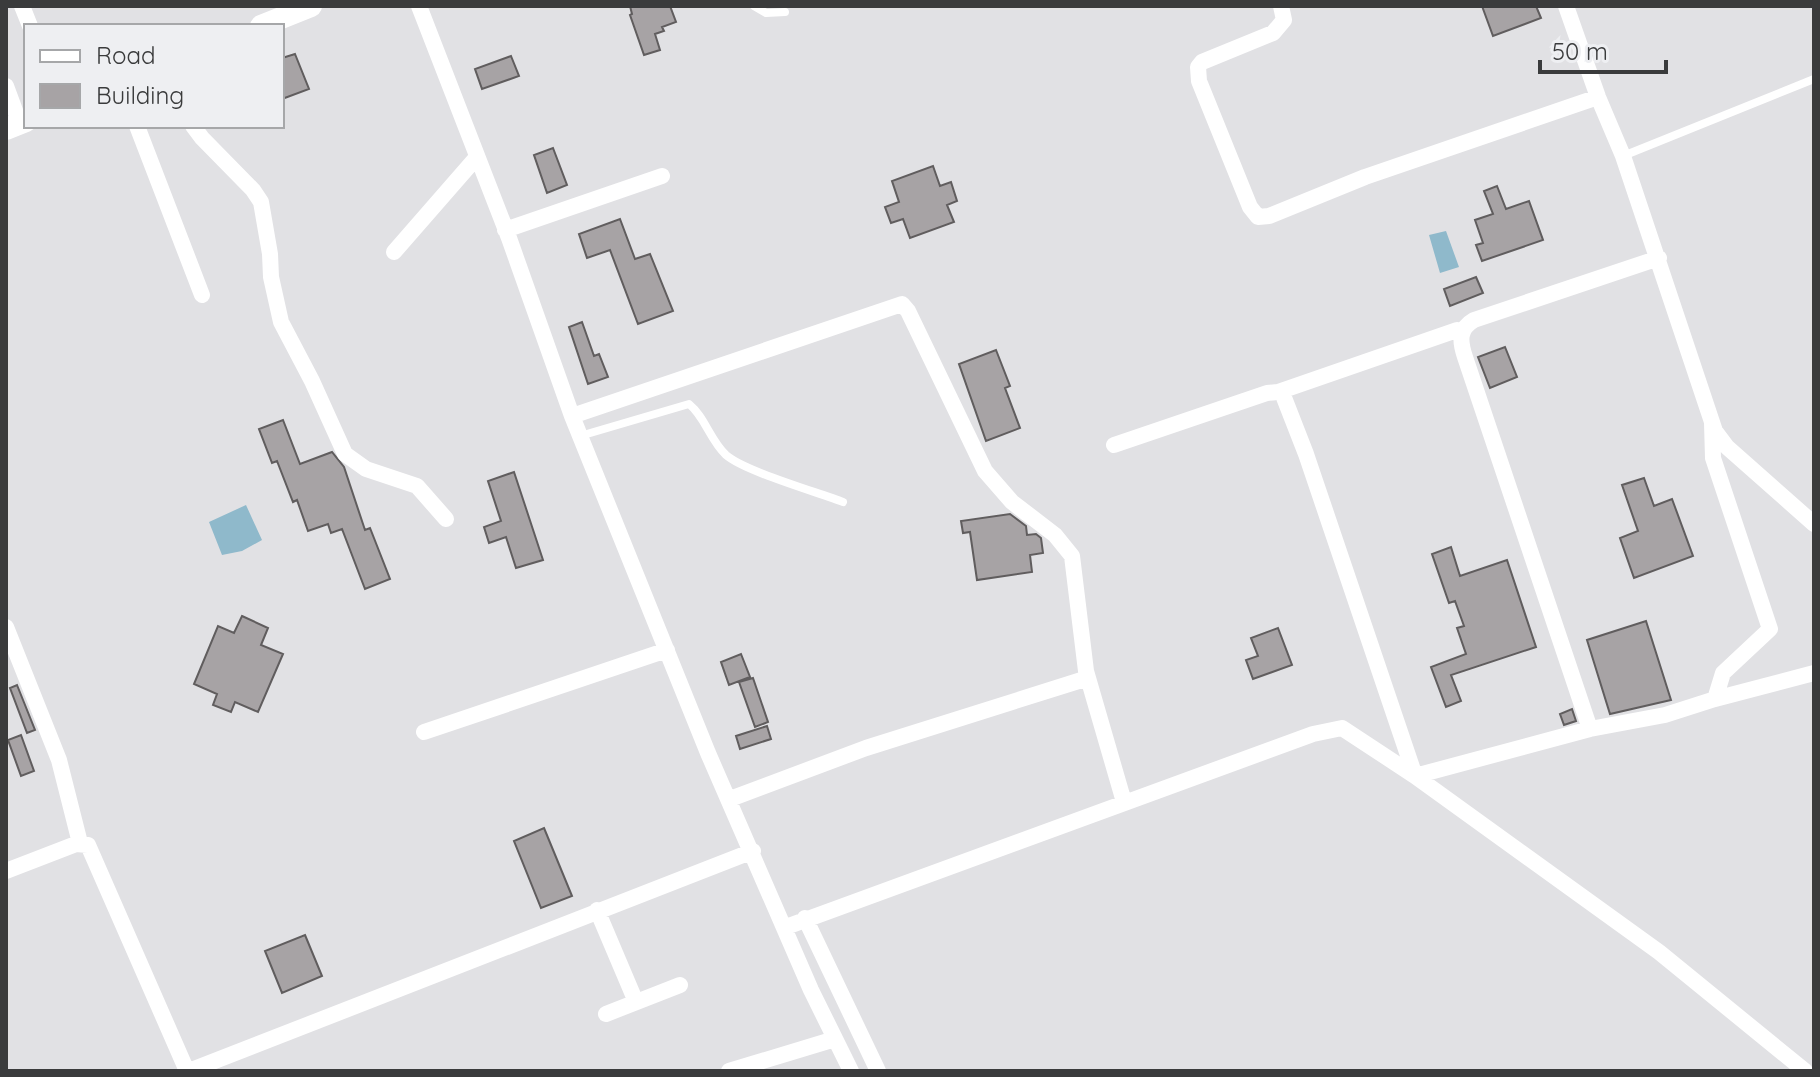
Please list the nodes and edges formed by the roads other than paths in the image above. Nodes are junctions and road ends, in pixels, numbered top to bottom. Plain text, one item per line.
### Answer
1 (311, 6) edge
2 (419, 6) edge
3 (754, 6) edge
4 (1281, 6) edge
5 (1566, 6) edge
6 (785, 12) dead end
7 (266, 24) edge
8 (1814, 79) edge
9 (6, 86) edge
10 (1598, 97) junction
11 (17, 125) edge
12 (138, 128) edge
13 (194, 128) edge
14 (1623, 156) junction
15 (476, 158) junction
16 (662, 176) dead end
17 (505, 230) junction
18 (394, 252) dead end
19 (1659, 258) junction
20 (202, 295) dead end
21 (1457, 330) dead end
22 (1278, 392) junction
23 (572, 416) junction
24 (1712, 423) junction
25 (580, 436) junction
26 (1114, 445) dead end
27 (843, 502) dead end
28 (446, 519) dead end
29 (1814, 524) edge
30 (6, 627) edge
31 (667, 650) junction
32 (1814, 673) edge
33 (1088, 678) junction
34 (1715, 699) junction
35 (1590, 729) junction
36 (424, 732) dead end
37 (1415, 776) junction
38 (730, 799) junction
39 (1124, 802) junction
40 (80, 843) junction
41 (753, 851) junction
42 (6, 871) edge
43 (597, 910) junction
44 (805, 918) junction
45 (786, 927) junction
46 (680, 985) dead end
47 (636, 1002) junction
48 (606, 1014) dead end
49 (835, 1039) junction
50 (188, 1071) edge
51 (729, 1071) edge
52 (851, 1071) edge
53 (878, 1071) edge
54 (1805, 1071) edge

1 - 7 street
2 - 15 street
3 - 6 lane
4 - 10 street
5 - 10 street
8 - 14 lane
9 - 11 street
10 - 14 street
12 - 20 street
13 - 28 street
14 - 19 street
15 - 17 street
15 - 18 street
16 - 17 street
17 - 23 street
19 - 24 street
19 - 35 street
21 - 22 street
22 - 26 street
22 - 37 street
23 - 25 street
23 - 33 street
24 - 29 street
24 - 34 street
25 - 27 lane
25 - 31 street
30 - 40 street
31 - 36 street
31 - 38 street
32 - 34 street
33 - 38 street
33 - 39 street
34 - 35 street
35 - 37 street
37 - 39 street
37 - 54 street
38 - 41 street
39 - 44 street
40 - 42 street
40 - 50 street
41 - 43 street
41 - 45 street
43 - 47 street
43 - 50 street
44 - 45 street
44 - 53 street
45 - 49 street
46 - 47 street
47 - 48 street
49 - 51 street
49 - 52 street

